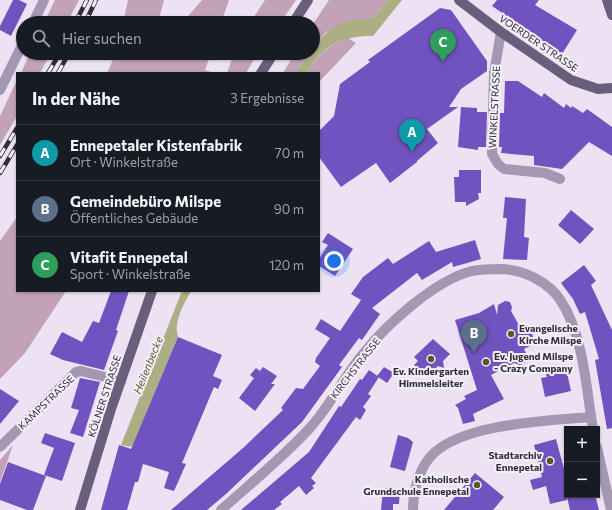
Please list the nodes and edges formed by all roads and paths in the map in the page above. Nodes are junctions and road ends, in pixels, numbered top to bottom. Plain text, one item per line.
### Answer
1 (44, 0) edge
2 (308, 0) edge
3 (459, 0) edge
4 (607, 0) edge
5 (612, 15) edge
6 (36, 16) edge
7 (298, 16) edge
8 (501, 32) junction
9 (16, 57) edge
10 (269, 60) edge
11 (262, 72) edge
12 (612, 88) edge
13 (0, 90) edge
14 (560, 178) dead end
15 (152, 292) edge
16 (121, 381) junction
17 (591, 418) junction
18 (593, 426) edge
19 (0, 447) edge
20 (600, 460) edge
21 (80, 510) edge
22 (221, 510) edge
23 (413, 510) edge
24 (611, 510) edge

1 - 6 street
2 - 7 main road
3 - 8 main road, VOERDER STRASSE
4 - 5 main road
8 - 12 main road, VOERDER STRASSE
8 - 14 street, WINKELSTRASSE
9 - 13 street
10 - 11 main road
15 - 16 main road, KÖLNER STRASSE
16 - 19 street, KAMPSTRASSE
16 - 21 main road, KÖLNER STRASSE
17 - 18 street, KIRCHSTRASSE
17 - 22 street, KIRCHSTRASSE
17 - 23 street
20 - 24 street

